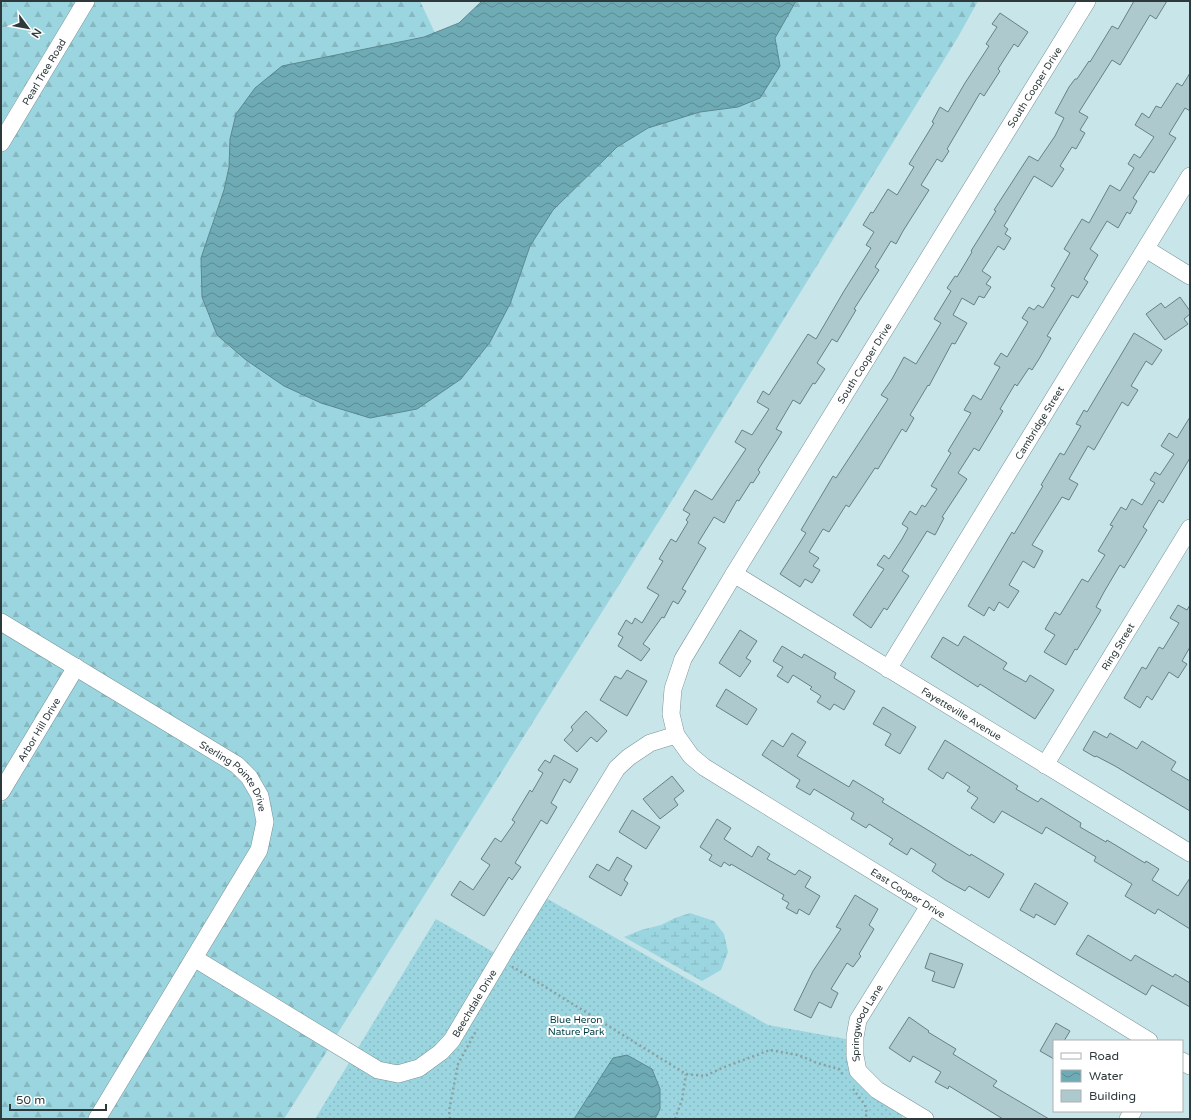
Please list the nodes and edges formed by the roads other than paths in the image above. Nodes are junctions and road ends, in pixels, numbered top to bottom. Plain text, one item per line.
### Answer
1 (86, 1) edge
2 (1087, 1) edge
3 (1, 143) edge
4 (1190, 176) edge
5 (1146, 249) junction
6 (1190, 276) edge
7 (1190, 528) edge
8 (734, 574) junction
9 (1, 622) edge
10 (76, 667) junction
11 (888, 669) junction
12 (676, 735) junction
13 (1045, 765) junction
14 (1, 792) edge
15 (1190, 852) edge
16 (929, 906) junction
17 (194, 958) junction
18 (1147, 1040) edge
19 (97, 1119) edge
20 (925, 1119) edge

1 - 3 street, Pearl Tree Road
2 - 8 street, South Cooper Drive
4 - 5 street, Cambridge Street
5 - 6 street
5 - 11 street, Cambridge Street
7 - 13 street, Ring Street
8 - 11 street, Fayetteville Avenue
8 - 12 street, South Cooper Drive
9 - 10 street, Sterling Pointe Drive
10 - 14 street, Arbor Hill Drive
10 - 17 street, Sterling Pointe Drive
11 - 13 street, Fayetteville Avenue
12 - 16 street, East Cooper Drive
12 - 17 street, Beechdale Drive
13 - 15 street, Fayetteville Avenue
16 - 18 street, East Cooper Drive
16 - 20 street, Springwood Lane
17 - 19 street, Sterling Pointe Drive

